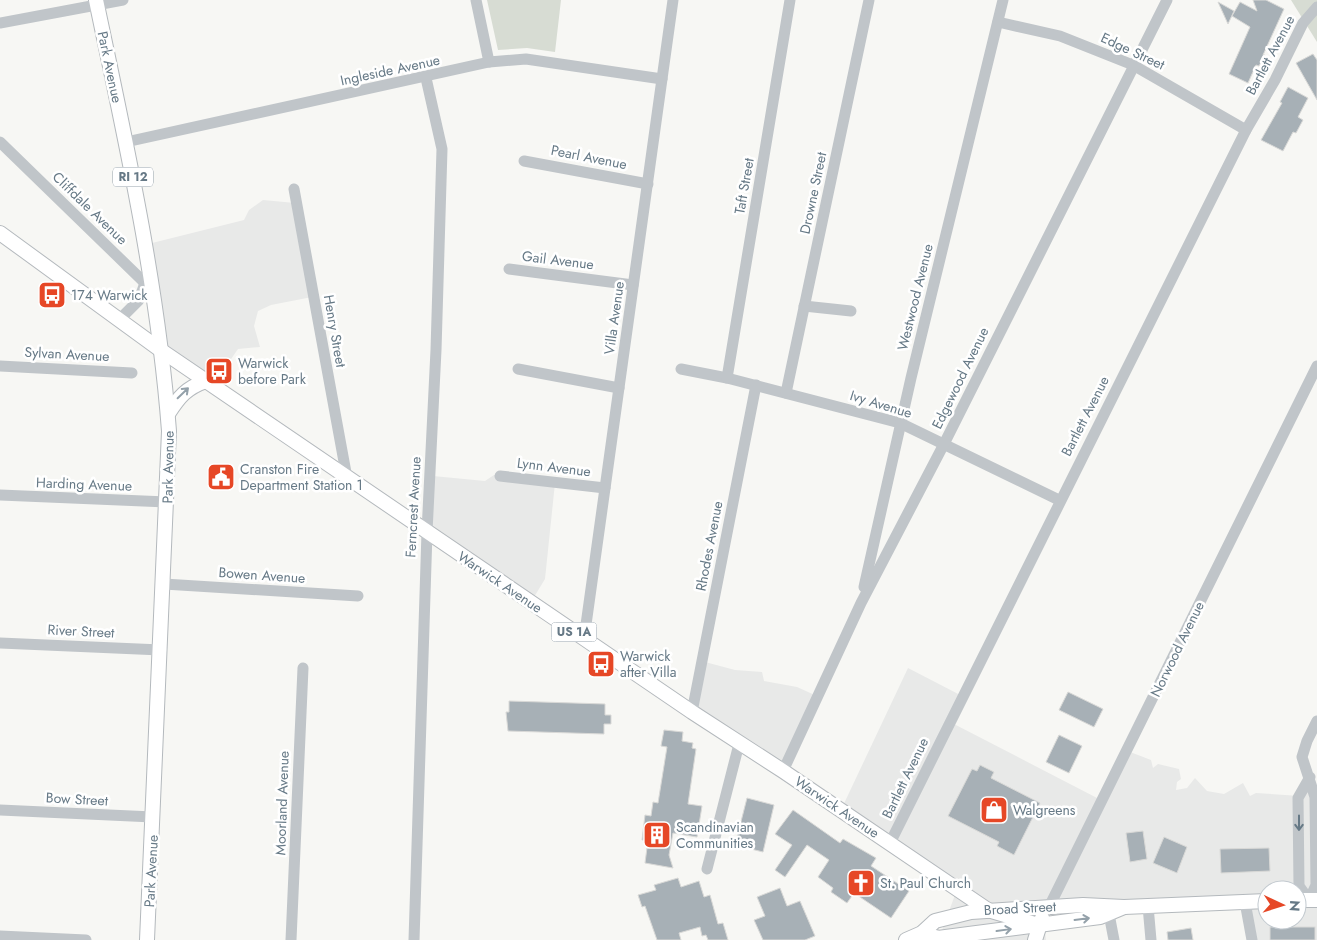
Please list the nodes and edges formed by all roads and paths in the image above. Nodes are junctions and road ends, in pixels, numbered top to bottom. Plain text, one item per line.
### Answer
1 (123, 0) edge
2 (476, 0) edge
3 (673, 0) edge
4 (790, 0) edge
5 (869, 0) edge
6 (1003, 0) edge
7 (1166, 0) edge
8 (96, 2) edge
9 (1317, 7) edge
10 (998, 22) junction
11 (0, 23) edge
12 (489, 62) junction
13 (1133, 65) junction
14 (426, 78) junction
15 (662, 79) junction
16 (1246, 130) junction
17 (0, 142) edge
18 (126, 142) junction
19 (524, 161) dead end
20 (648, 184) junction
21 (294, 190) dead end
22 (0, 233) edge
23 (150, 266) junction
24 (509, 269) dead end
25 (145, 283) junction
26 (633, 285) junction
27 (804, 306) junction
28 (851, 311) dead end
29 (120, 319) junction
30 (162, 351) junction
31 (0, 366) edge
32 (1317, 366) edge
33 (518, 369) dead end
34 (681, 369) dead end
35 (132, 373) dead end
36 (727, 378) junction
37 (206, 381) junction
38 (756, 385) junction
39 (619, 388) junction
40 (786, 393) junction
41 (168, 414) junction
42 (900, 423) junction
43 (944, 444) junction
44 (500, 476) dead end
45 (348, 478) junction
46 (605, 488) junction
47 (0, 495) edge
48 (1060, 500) junction
49 (168, 502) junction
50 (427, 532) junction
51 (164, 584) junction
52 (358, 596) dead end
53 (861, 603) junction
54 (584, 639) junction
55 (0, 643) edge
56 (161, 650) junction
57 (303, 668) dead end
58 (692, 712) junction
59 (1317, 721) edge
60 (739, 744) junction
61 (782, 771) junction
62 (1313, 777) edge
63 (0, 810) edge
64 (153, 817) junction
65 (890, 843) junction
66 (707, 869) dead end
67 (1308, 900) edge
68 (1257, 901) edge
69 (1245, 902) junction
70 (1148, 906) junction
71 (1049, 907) junction
72 (1124, 907) junction
73 (988, 910) junction
74 (1109, 914) junction
75 (922, 934) junction
76 (1040, 934) edge
77 (0, 936) edge
78 (86, 940) edge
79 (147, 940) edge
80 (291, 940) edge
81 (414, 940) edge
82 (906, 940) edge
83 (1114, 940) edge
84 (1150, 940) edge
85 (1252, 940) edge

1 - 8 street
2 - 12 street
3 - 15 street, Villa Avenue
4 - 36 street, Taft Street
5 - 27 street, Drowne Street
6 - 10 street, Westwood Avenue
7 - 13 street, Edgewood Avenue
8 - 11 street
8 - 18 main road, Park Avenue / RI 12
9 - 16 street, Bartlett Avenue
10 - 13 street, Edge Street
10 - 42 street, Westwood Avenue
12 - 14 street, Ingleside Avenue
12 - 15 street, Ingleside Avenue
13 - 16 street, Edge Street
13 - 43 street, Edgewood Avenue
14 - 18 street, Ingleside Avenue
14 - 50 street, Ferncrest Avenue
15 - 20 street, Villa Avenue
16 - 48 street, Bartlett Avenue
17 - 25 street, Cliffdale Avenue
18 - 23 main road, Park Avenue / RI 12
19 - 20 street, Pearl Avenue
20 - 26 street, Villa Avenue
21 - 45 street, Henry Street
22 - 29 main road, Warwick Avenue / US 1A
23 - 25 street
23 - 30 main road, Park Avenue / RI 12
24 - 26 street, Gail Avenue
25 - 29 street
26 - 39 street, Villa Avenue
27 - 28 street
27 - 40 street, Drowne Street
29 - 30 main road, Warwick Avenue / US 1A
30 - 37 main road, Warwick Avenue / US 1A
30 - 41 main road, Park Avenue / RI 12
31 - 35 street, Sylvan Avenue
32 - 71 street, Norwood Avenue
33 - 39 street
34 - 36 street, Ivy Avenue
36 - 38 street, Ivy Avenue
41 -> 37 main road
37 - 45 main road, Warwick Avenue / US 1A
38 - 40 street, Ivy Avenue
38 - 58 street, Rhodes Avenue
39 - 46 street, Villa Avenue
40 - 42 street, Ivy Avenue
41 - 49 main road, Park Avenue / RI 12
42 - 43 street, Ivy Avenue
42 - 53 street, Westwood Avenue
43 - 48 street, Ivy Avenue
43 - 53 street, Edgewood Avenue
44 - 46 street, Lynn Avenue
45 - 50 main road, Warwick Avenue / US 1A
46 - 54 street, Villa Avenue
47 - 49 street, Harding Avenue
48 - 65 street, Bartlett Avenue
49 - 51 main road, Park Avenue / RI 12
50 - 54 main road, Warwick Avenue / US 1A
50 - 81 street, Ferncrest Avenue
51 - 52 street, Bowen Avenue
51 - 56 main road, Park Avenue / RI 12
53 - 61 street, Edgewood Avenue
54 - 58 main road, Warwick Avenue / US 1A
55 - 56 street, River Street
56 - 64 main road, Park Avenue / RI 12
57 - 80 street, Moorland Avenue
58 - 60 main road, Warwick Avenue / US 1A
59 - 62 street
60 - 61 main road, Warwick Avenue / US 1A
60 - 66 street
61 - 65 main road, Warwick Avenue / US 1A
62 - 67 street
62 -> 67 street
63 - 64 street, Bow Street
64 - 79 main road, Park Avenue / RI 12
65 - 73 main road, Warwick Avenue / US 1A
68 - 69 main road, Broad Street
69 - 70 main road, Broad Street
69 - 85 street
70 - 72 main road, Broad Street
70 - 84 street
71 - 72 main road, Broad Street
71 - 73 main road, Broad Street
71 - 76 main road, Norwood Avenue
72 - 74 main road, Broad Street
73 - 75 main road, Broad Street
73 - 76 main road, Warwick Avenue / US 1A
76 -> 74 main road, Broad Street
74 - 83 street
75 -> 76 main road, Broad Street
75 - 82 main road, Broad Street
77 - 78 street

